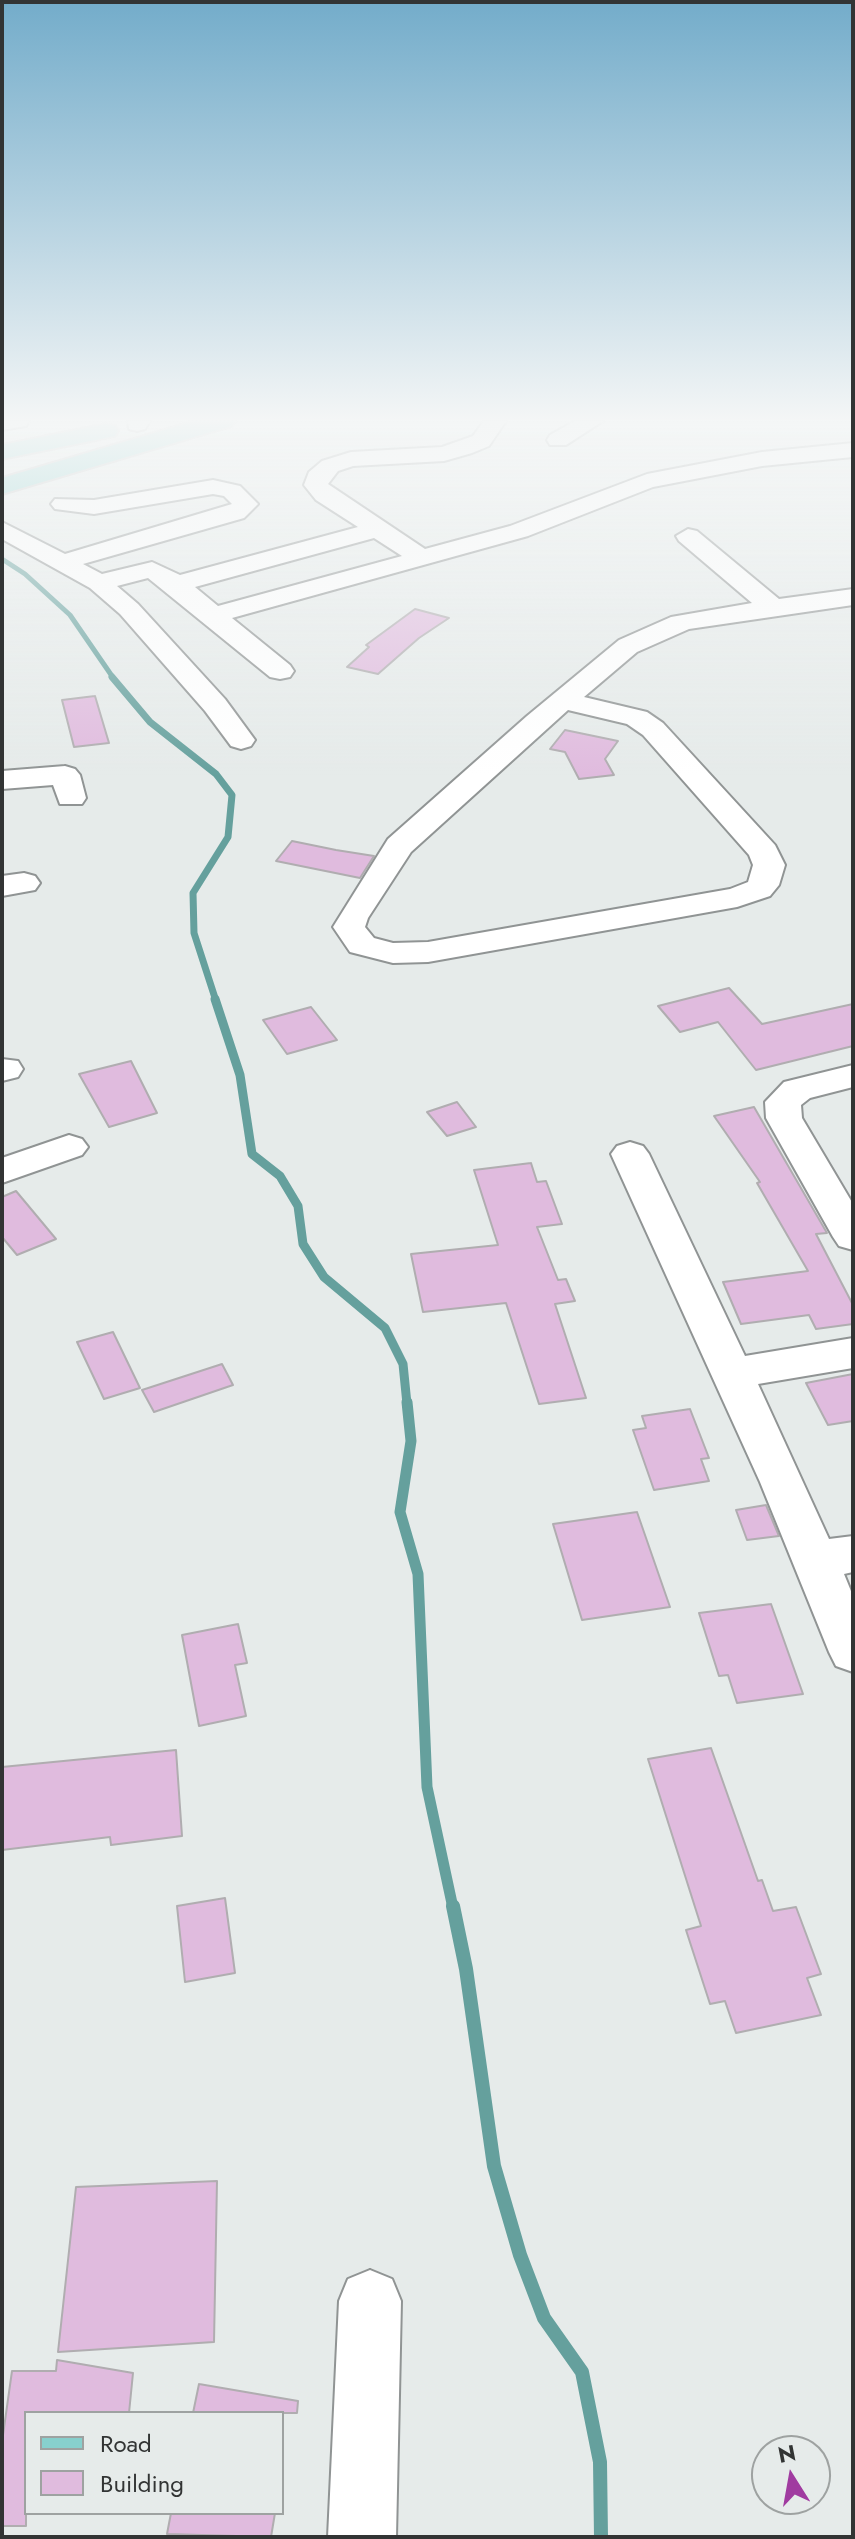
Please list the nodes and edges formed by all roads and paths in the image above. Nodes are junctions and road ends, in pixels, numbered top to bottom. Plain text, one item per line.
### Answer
1 (24, 539) edge
2 (35, 539) edge
3 (141, 539) edge
4 (174, 539) edge
5 (251, 539) edge
6 (340, 539) edge
7 (391, 539) edge
8 (489, 539) edge
9 (692, 539) edge
10 (422, 558) junction
11 (72, 563) junction
12 (152, 569) junction
13 (99, 583) junction
14 (176, 584) junction
15 (851, 600) edge
16 (773, 607) junction
17 (210, 616) junction
18 (280, 671) dead end
19 (564, 701) junction
20 (241, 740) dead end
21 (2, 780) edge
22 (71, 798) dead end
23 (853, 1076) edge
24 (69, 1147) dead end
25 (630, 1154) dead end
26 (2, 1171) edge
27 (853, 1237) edge
28 (853, 1353) edge
29 (731, 1374) junction
30 (833, 1557) edge
31 (853, 1652) edge
32 (370, 2301) dead end
33 (362, 2537) edge

1 - 11 street
2 - 11 street
3 - 11 street
4 - 11 street
5 - 12 street
6 - 14 street
7 - 10 street
8 - 10 street
9 - 16 street
10 - 17 street
11 - 13 street
12 - 13 street
12 - 14 street
13 - 20 street
14 - 17 street
15 - 16 street
16 - 19 street
17 - 18 street
19 - 19 street
21 - 22 street
23 - 27 street
24 - 26 street
25 - 29 street
28 - 29 street
29 - 30 street
30 - 31 street
32 - 33 street

